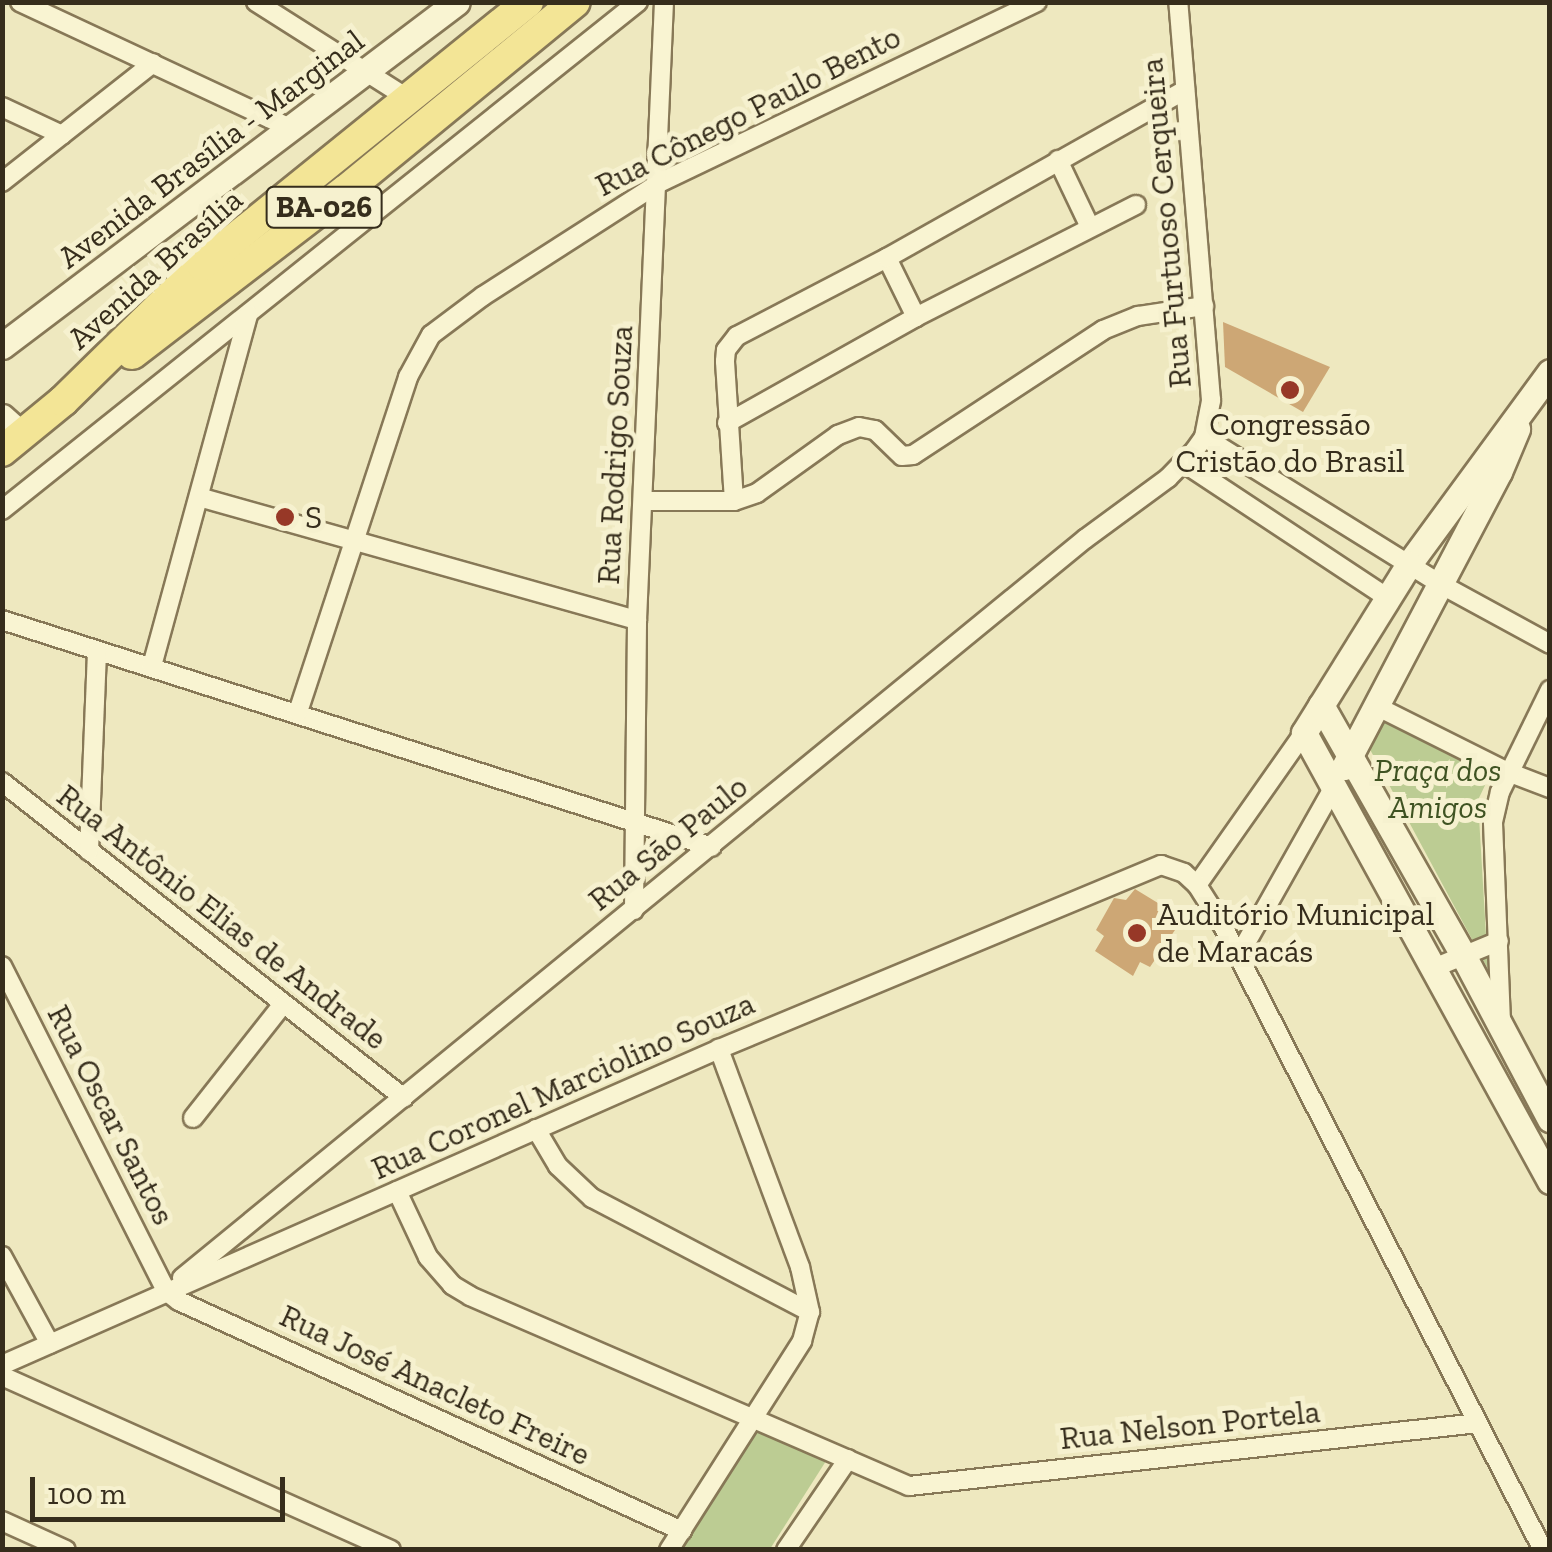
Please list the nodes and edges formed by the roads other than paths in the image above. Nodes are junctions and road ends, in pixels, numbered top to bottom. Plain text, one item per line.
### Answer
1 (20, 2) edge
2 (457, 2) edge
3 (528, 2) edge
4 (575, 2) edge
5 (638, 2) edge
6 (664, 2) edge
7 (1036, 2) edge
8 (1178, 2) edge
9 (260, 3) edge
10 (154, 62) junction
11 (369, 71) junction
12 (1185, 90) junction
13 (409, 98) junction
14 (2, 106) edge
15 (438, 115) junction
16 (292, 129) junction
17 (62, 134) junction
18 (460, 143) junction
19 (1058, 160) junction
20 (325, 167) junction
21 (2, 182) edge
22 (659, 183) junction
23 (346, 190) junction
24 (1136, 205) dead end
25 (1090, 227) junction
26 (886, 258) junction
27 (1204, 306) junction
28 (248, 314) junction
29 (916, 317) junction
30 (2, 346) edge
31 (1550, 372) edge
32 (63, 401) junction
33 (1522, 415) junction
34 (726, 423) junction
35 (9, 434) edge
36 (1204, 437) junction
37 (1184, 463) junction
38 (199, 498) junction
39 (643, 501) junction
40 (734, 501) junction
41 (2, 510) edge
42 (356, 544) junction
43 (1408, 564) junction
44 (1442, 585) junction
45 (1388, 598) junction
46 (2, 620) edge
47 (637, 620) junction
48 (1550, 644) edge
49 (97, 652) junction
50 (152, 666) junction
51 (1550, 690) edge
52 (1321, 705) junction
53 (1376, 706) junction
54 (298, 712) junction
55 (1304, 733) junction
56 (1350, 756) junction
57 (1508, 772) junction
58 (2, 782) edge
59 (1335, 785) junction
60 (1550, 788) edge
61 (636, 820) junction
62 (712, 847) junction
63 (88, 850) junction
64 (1197, 885) junction
65 (634, 910) junction
66 (1499, 941) junction
67 (1463, 955) junction
68 (1238, 957) junction
69 (2, 966) edge
70 (1436, 968) junction
71 (283, 1004) junction
72 (1501, 1028) junction
73 (720, 1049) junction
74 (404, 1098) junction
75 (193, 1118) dead end
76 (1550, 1119) edge
77 (536, 1129) junction
78 (1550, 1180) edge
79 (397, 1191) junction
80 (2, 1256) edge
81 (166, 1291) junction
82 (810, 1312) junction
83 (50, 1344) junction
84 (2, 1365) edge
85 (2, 1376) edge
86 (753, 1415) junction
87 (1478, 1422) junction
88 (848, 1459) junction
89 (2, 1521) edge
90 (682, 1530) junction
91 (66, 1550) edge
92 (392, 1550) edge
93 (669, 1550) edge
94 (786, 1550) edge
95 (1543, 1550) edge

1 - 10 street
2 - 11 main road, Avenida Brasília - Marginal
3 - 13 main road, Avenida Brasília / BA-026
4 - 15 main road, Avenida Brasília / BA-026
5 - 18 street
6 - 22 street, Rua Rodrigo Souza
7 - 22 street, Rua Cônego Paulo Bento
8 - 12 street, Rua Furtuoso Cerqueira
9 - 11 street
10 - 16 street
10 - 17 street
11 - 13 street
11 - 16 main road, Avenida Brasília - Marginal
12 - 19 street
12 - 27 street, Rua Furtuoso Cerqueira
13 - 20 main road, Avenida Brasília / BA-026
14 - 17 street
15 - 18 street
15 - 23 main road, Avenida Brasília / BA-026
16 - 30 main road, Avenida Brasília - Marginal
17 - 21 street
18 - 28 street
19 - 25 street
19 - 26 street
20 - 23 main road
20 - 32 main road, Avenida Brasília / BA-026
22 - 39 street, Rua Rodrigo Souza
22 - 42 street, Rua Cônego Paulo Bento
23 - 32 main road, Avenida Brasília / BA-026
24 - 25 street
25 - 29 street
26 - 29 street
26 - 34 street
27 - 36 street, Rua Furtuoso Cerqueira
27 - 40 street
28 - 38 street
28 - 41 street
29 - 34 street
31 - 33 main road
32 - 35 main road, Avenida Brasília / BA-026
33 - 43 main road
33 - 44 main road
34 - 40 street
36 - 37 street, Rua São Paulo
36 - 43 street
37 - 45 street
37 - 62 street, Rua São Paulo
38 - 42 street
38 - 50 street
39 - 40 street
39 - 47 street, Rua Rodrigo Souza
42 - 47 street
42 - 54 street, Rua Cônego Paulo Bento
43 - 44 street
43 - 45 main road
44 - 48 street
44 - 53 main road
45 - 52 main road
46 - 49 street
47 - 61 street, Rua Rodrigo Souza
49 - 50 street
49 - 63 street
50 - 54 street
51 - 57 street
52 - 55 main road
52 - 56 main road
53 - 56 main road
53 - 57 street
54 - 61 street
55 - 59 main road
55 - 64 street
56 - 59 main road
56 - 67 main road
57 - 60 street
57 - 66 street
58 - 63 street, Rua Antônio Elias de Andrade
59 - 68 street
59 - 70 main road
61 - 62 street
61 - 65 street, Rua Rodrigo Souza
62 - 65 street, Rua São Paulo
63 - 71 street, Rua Antônio Elias de Andrade
64 - 68 street
64 - 73 street, Rua Coronel Marciolino Souza
65 - 74 street, Rua São Paulo
66 - 67 street
66 - 72 street
67 - 70 street
67 - 72 main road
68 - 87 street
69 - 81 street, Rua Oscar Santos
70 - 78 main road
71 - 74 street, Rua Antônio Elias de Andrade
71 - 75 street
72 - 76 main road
73 - 77 street, Rua Coronel Marciolino Souza
73 - 82 street
74 - 81 street, Rua São Paulo
77 - 79 street, Rua Coronel Marciolino Souza
77 - 82 street
79 - 81 street, Rua Coronel Marciolino Souza
79 - 86 street
80 - 83 street
81 - 83 street, Rua Coronel Marciolino Souza
81 - 90 street, Rua José Anacleto Freire
82 - 86 street
83 - 84 street, Rua Coronel Marciolino Souza
85 - 92 street
86 - 88 street
86 - 90 street
87 - 88 street, Rua Nelson Portela
87 - 95 street
88 - 94 street
89 - 91 street
90 - 93 street

